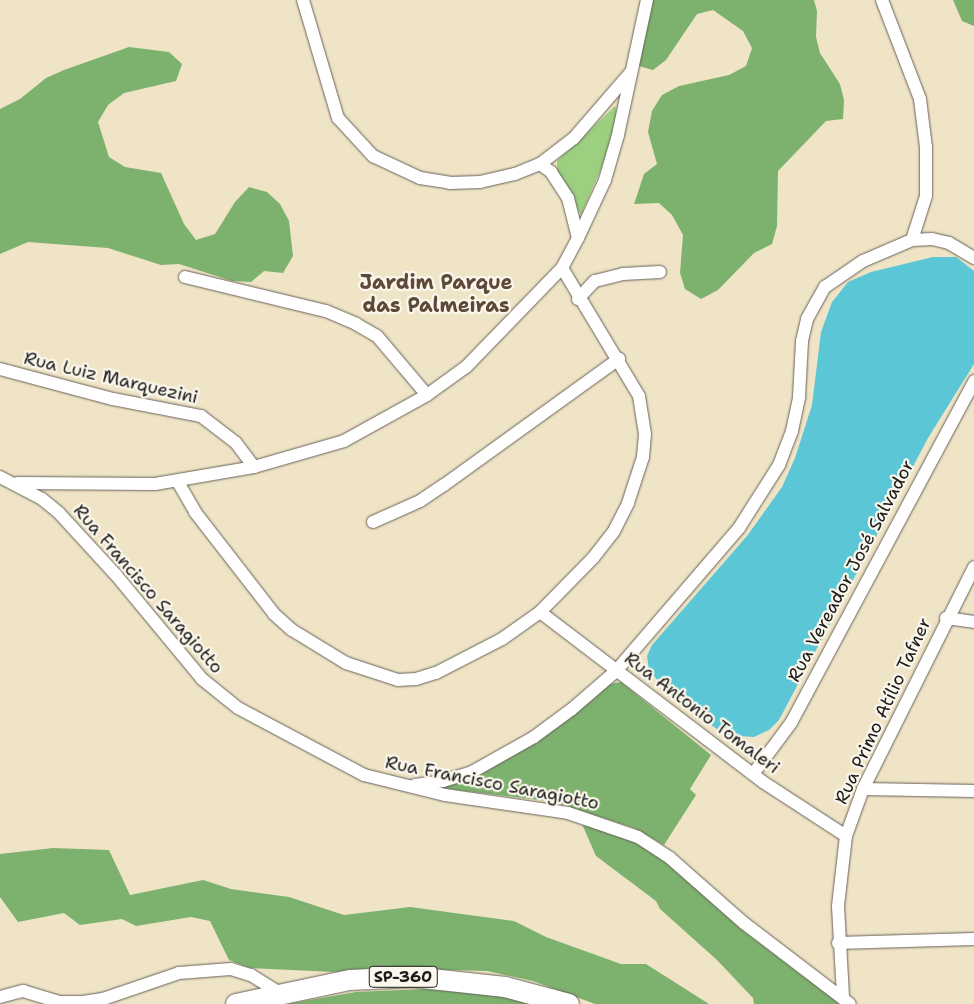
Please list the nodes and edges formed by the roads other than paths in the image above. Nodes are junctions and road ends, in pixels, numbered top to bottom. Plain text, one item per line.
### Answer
1 (303, 0) edge
2 (647, 0) edge
3 (882, 0) edge
4 (632, 70) junction
5 (540, 164) junction
6 (578, 238) junction
7 (912, 240) junction
8 (974, 258) edge
9 (562, 268) junction
10 (660, 272) dead end
11 (185, 277) dead end
12 (578, 299) junction
13 (620, 359) junction
14 (0, 369) edge
15 (974, 381) edge
16 (427, 395) junction
17 (254, 468) junction
18 (0, 477) edge
19 (178, 482) junction
20 (16, 483) junction
21 (0, 484) edge
22 (374, 522) dead end
23 (974, 567) edge
24 (540, 612) junction
25 (946, 618) junction
26 (974, 622) edge
27 (616, 671) junction
28 (753, 774) junction
29 (405, 787) junction
30 (863, 790) junction
31 (974, 791) edge
32 (846, 836) junction
33 (974, 938) edge
34 (838, 943) junction
35 (281, 994) junction
36 (0, 997) edge
37 (846, 1000) edge
38 (236, 1004) edge
39 (569, 1004) edge

1 - 5 street
2 - 4 street
3 - 7 street
4 - 5 street
4 - 6 street
5 - 6 street
6 - 9 street
7 - 8 street
7 - 27 street
9 - 12 street
9 - 16 street
10 - 12 street
11 - 16 street
12 - 13 street
13 - 22 street
13 - 24 street
14 - 17 street, Rua Luiz Marquezini
15 - 28 street, Rua Vereador José Salvador
16 - 17 street
17 - 19 street
18 - 20 street
19 - 20 street
19 - 24 street
20 - 21 street
20 - 29 street, Rua Francisco Saragiotto
23 - 25 street, Rua Primo Atílio Tafner
24 - 27 street, Rua Antonio Tomaleri
25 - 26 street
25 - 30 street, Rua Primo Atílio Tafner
27 - 28 street, Rua Antonio Tomaleri
27 - 29 street
28 - 32 street, Rua Antonio Tomaleri
29 - 37 street, Rua Francisco Saragiotto
30 - 31 street
30 - 32 street, Rua Primo Atílio Tafner
32 - 34 street, Rua Primo Atílio Tafner
33 - 34 street
34 - 37 street, Rua Primo Atílio Tafner
35 - 36 street
35 - 38 main road, SP-360
35 - 39 main road, SP-360

